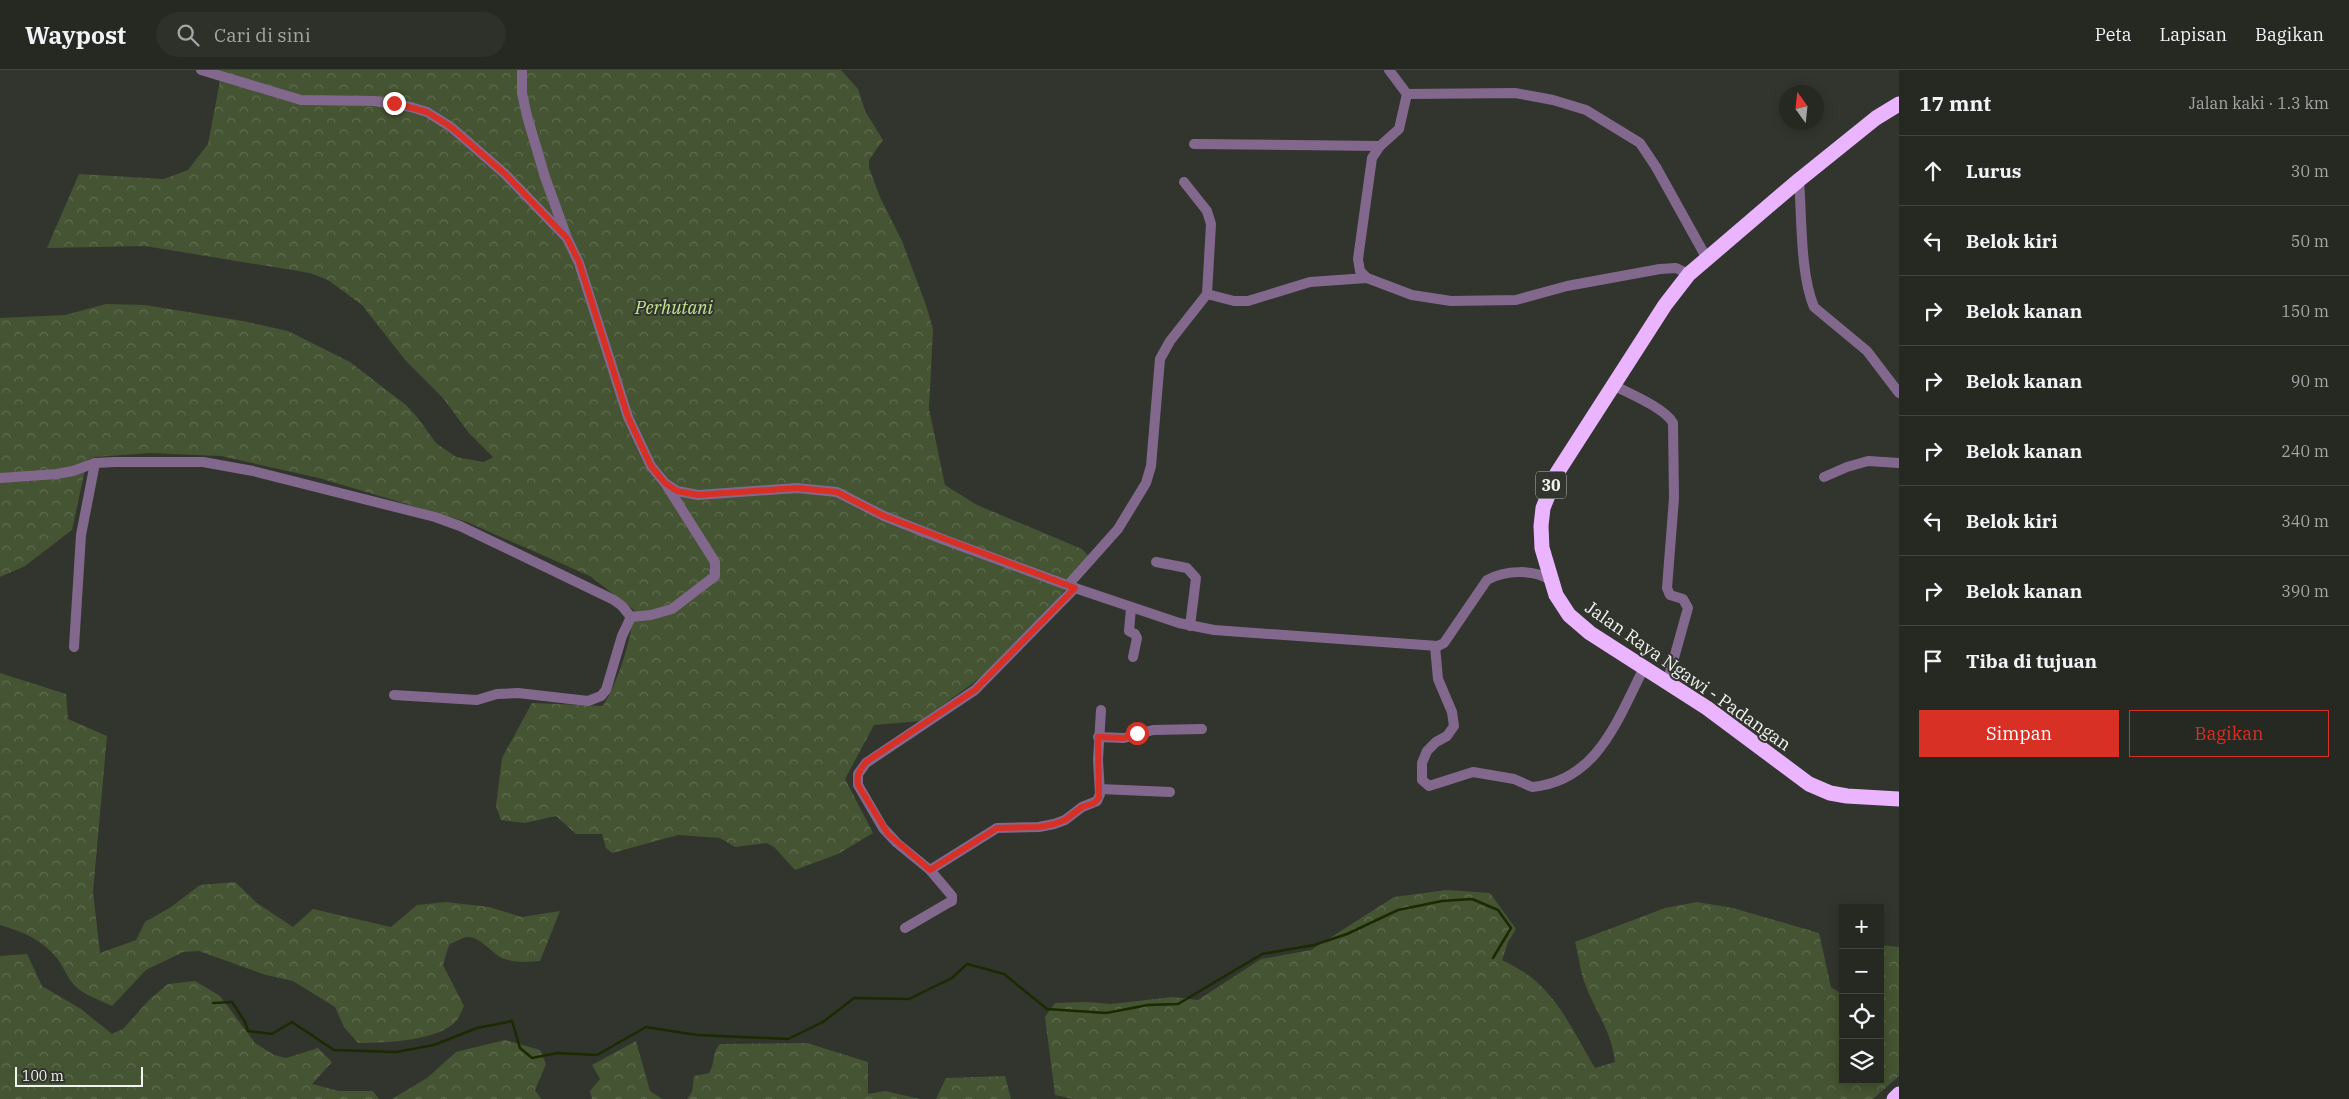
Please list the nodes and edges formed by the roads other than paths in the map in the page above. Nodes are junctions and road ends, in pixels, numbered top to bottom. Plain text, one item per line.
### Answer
1 (201, 70) edge
2 (522, 70) edge
3 (1389, 70) edge
4 (216, 72) edge
5 (1406, 94) junction
6 (1899, 104) edge
7 (1194, 144) dead end
8 (1380, 146) junction
9 (1799, 180) junction
10 (1184, 182) dead end
11 (567, 238) junction
12 (1706, 257) junction
13 (1689, 274) junction
14 (1368, 278) junction
15 (1207, 294) junction
16 (1613, 385) junction
17 (1899, 393) edge
18 (95, 463) junction
19 (1899, 463) edge
20 (1824, 477) dead end
21 (0, 478) edge
22 (665, 483) junction
23 (1156, 562) dead end
24 (1550, 580) junction
25 (1072, 587) junction
26 (1132, 608) junction
27 (631, 617) junction
28 (1190, 626) junction
29 (74, 646) dead end
30 (1435, 646) junction
31 (1132, 657) dead end
32 (1644, 668) junction
33 (1667, 683) junction
34 (394, 695) dead end
35 (1101, 710) dead end
36 (1202, 729) dead end
37 (1098, 737) junction
38 (1100, 789) junction
39 (1170, 792) dead end
40 (1899, 799) edge
41 (930, 870) junction
42 (905, 928) dead end
43 (1899, 1094) edge
44 (1894, 1099) edge

1 - 4 street
2 - 11 street
3 - 5 street
4 - 11 street
5 - 8 street
5 - 12 street
6 - 9 highway, Jalan Raya Ngawi - Padangan / 30
7 - 8 street
8 - 14 street
9 - 12 highway, Jalan Raya Ngawi - Padangan / 30
9 - 17 street
10 - 15 street
11 - 22 street
12 - 13 highway, Jalan Raya Ngawi - Padangan / 30
13 - 14 street
13 - 16 highway, Jalan Raya Ngawi - Padangan / 30
14 - 15 street
15 - 25 street
16 - 24 highway, Jalan Raya Ngawi - Padangan / 30
16 - 33 street
18 - 21 street
18 - 27 street
18 - 29 street
19 - 20 street
22 - 25 street
22 - 27 street
23 - 28 street
24 - 30 street
24 - 32 highway, Jalan Raya Ngawi - Padangan / 30
25 - 26 street
25 - 41 street
26 - 28 street
26 - 31 street
27 - 34 street
28 - 30 street
30 - 32 street
32 - 33 highway, Jalan Raya Ngawi - Padangan / 30
33 - 40 highway, Jalan Raya Ngawi - Padangan / 30
35 - 37 street
36 - 37 street
37 - 38 street
38 - 39 street
38 - 41 street
41 - 42 street
43 - 44 highway

